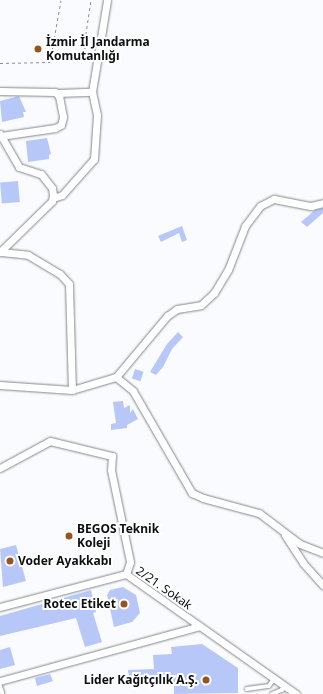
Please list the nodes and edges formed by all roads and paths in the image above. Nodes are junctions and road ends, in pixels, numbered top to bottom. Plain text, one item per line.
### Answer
1 (61, 0) edge
2 (91, 0) edge
3 (107, 0) edge
4 (0, 63) edge
5 (95, 72) junction
6 (0, 91) edge
7 (92, 92) junction
8 (57, 93) junction
9 (1, 135) edge
10 (53, 198) junction
11 (323, 203) edge
12 (1, 252) edge
13 (116, 377) junction
14 (0, 385) edge
15 (72, 390) junction
16 (0, 468) edge
17 (282, 530) junction
18 (323, 553) edge
19 (126, 574) junction
20 (323, 586) edge
21 (0, 607) edge
22 (200, 626) junction
23 (274, 679) junction
24 (0, 681) edge
25 (0, 685) edge
26 (284, 686) junction
27 (247, 689) dead end
28 (3, 694) edge
29 (272, 694) edge
30 (296, 694) edge

1 - 4 path
2 - 5 path
3 - 5 street
5 - 7 street
6 - 8 street
7 - 8 street
7 - 10 street
8 - 9 street
9 - 10 street
10 - 12 street
11 - 13 street
12 - 15 street
13 - 15 street
13 - 17 street
14 - 15 street
16 - 19 street
17 - 18 street
17 - 20 street
19 - 21 street, 2/21. Sokak
19 - 22 street, 2/21. Sokak
22 - 23 street, 2/21. Sokak
22 - 24 street
23 - 26 street, 2/21. Sokak
23 - 27 lane
25 - 28 lane
26 - 29 lane
26 - 30 street, 2/21. Sokak

